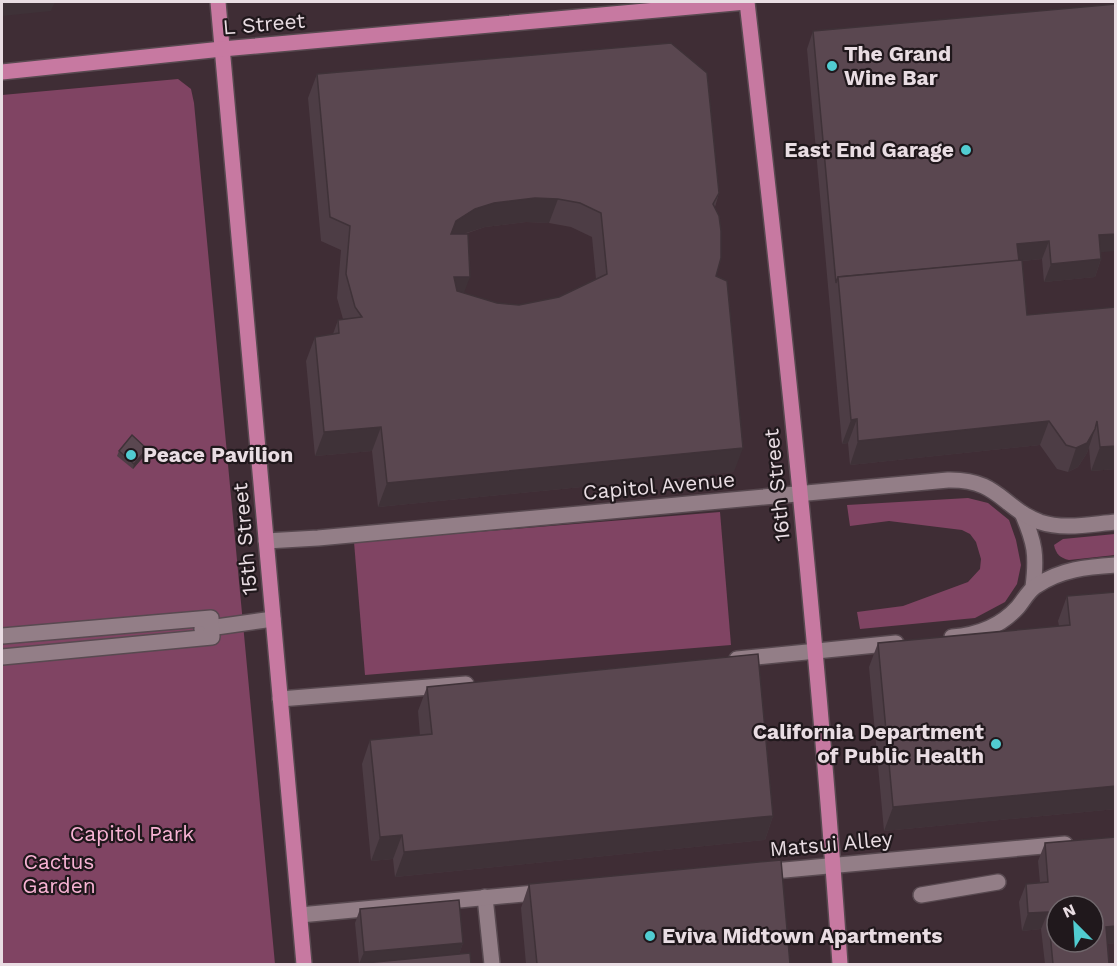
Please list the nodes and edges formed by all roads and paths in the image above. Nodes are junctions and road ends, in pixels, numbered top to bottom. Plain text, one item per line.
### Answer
1 (218, 2) edge
2 (747, 2) edge
3 (222, 49) junction
4 (2, 72) edge
5 (800, 494) junction
6 (1022, 513) junction
7 (1116, 522) edge
8 (266, 541) junction
9 (1116, 565) edge
10 (1033, 587) junction
11 (273, 619) junction
12 (215, 627) junction
13 (2, 636) edge
14 (933, 639) edge
15 (911, 642) edge
16 (2, 648) edge
17 (814, 651) junction
18 (2, 657) edge
19 (722, 661) edge
20 (477, 682) edge
21 (280, 699) junction
22 (1081, 842) edge
23 (833, 866) junction
24 (742, 873) edge
25 (998, 882) dead end
26 (555, 891) edge
27 (921, 895) dead end
28 (485, 897) junction
29 (300, 915) junction
30 (304, 964) edge
31 (492, 964) edge
32 (840, 964) edge

1 - 3 main road, 15th Street
2 - 3 main road, L Street
2 - 5 main road, 16th Street
3 - 4 main road, L Street
3 - 8 main road, 15th Street
5 - 6 street, Capitol Avenue
5 - 8 street, Capitol Avenue
5 - 17 main road, 16th Street
6 - 7 street, Capitol Avenue
6 - 10 street
8 - 11 main road, 15th Street
9 - 10 street
10 - 14 street
11 - 12 street
11 - 21 main road, 15th Street
12 - 13 street
12 - 16 street
12 - 18 street
15 - 17 street
17 - 19 street
17 - 23 main road, 16th Street
20 - 21 street
21 - 29 main road, 15th Street
22 - 23 street, Matsui Alley
23 - 24 street, Matsui Alley
23 - 32 main road, 16th Street
25 - 27 street
26 - 28 street
28 - 29 street
28 - 31 street
29 - 30 main road, 15th Street

